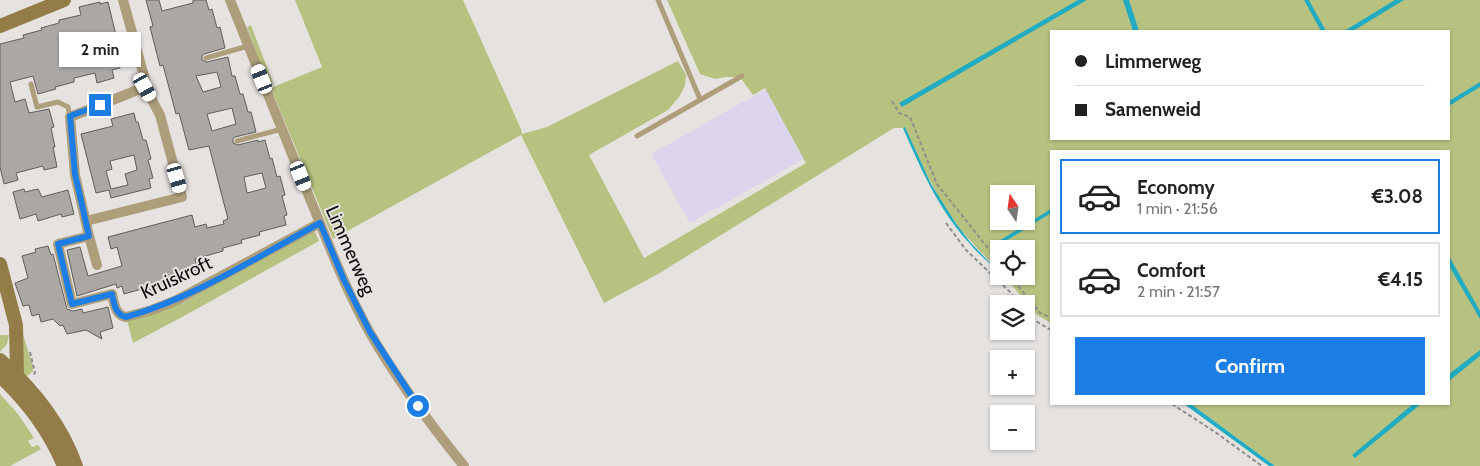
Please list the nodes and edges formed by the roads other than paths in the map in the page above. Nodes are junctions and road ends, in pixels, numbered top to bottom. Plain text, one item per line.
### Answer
1 (64, 0) edge
2 (123, 0) edge
3 (230, 0) edge
4 (658, 0) edge
5 (0, 26) edge
6 (248, 46) junction
7 (206, 58) dead end
8 (742, 76) dead end
9 (31, 84) dead end
10 (145, 87) junction
11 (700, 99) junction
12 (70, 116) junction
13 (282, 129) junction
14 (637, 136) dead end
15 (237, 141) dead end
16 (86, 221) junction
17 (320, 223) junction
18 (89, 236) junction
19 (0, 264) edge
20 (97, 265) dead end
21 (0, 360) edge
22 (0, 376) edge
23 (17, 376) junction
24 (64, 466) edge
25 (76, 466) edge
26 (464, 466) edge

1 - 5 main road
2 - 10 street
3 - 6 street, Limmerweg
4 - 11 lane
6 - 7 lane
6 - 13 street, Limmerweg
8 - 11 lane
9 - 12 lane
10 - 12 street
10 - 16 street
11 - 14 lane
12 - 16 street
13 - 15 lane
13 - 17 street, Limmerweg
16 - 18 street
17 - 18 street, Kruiskroft
17 - 26 street, Limmerweg
18 - 20 street
19 - 23 main road
21 - 23 main road
22 - 24 main road
23 - 25 main road

